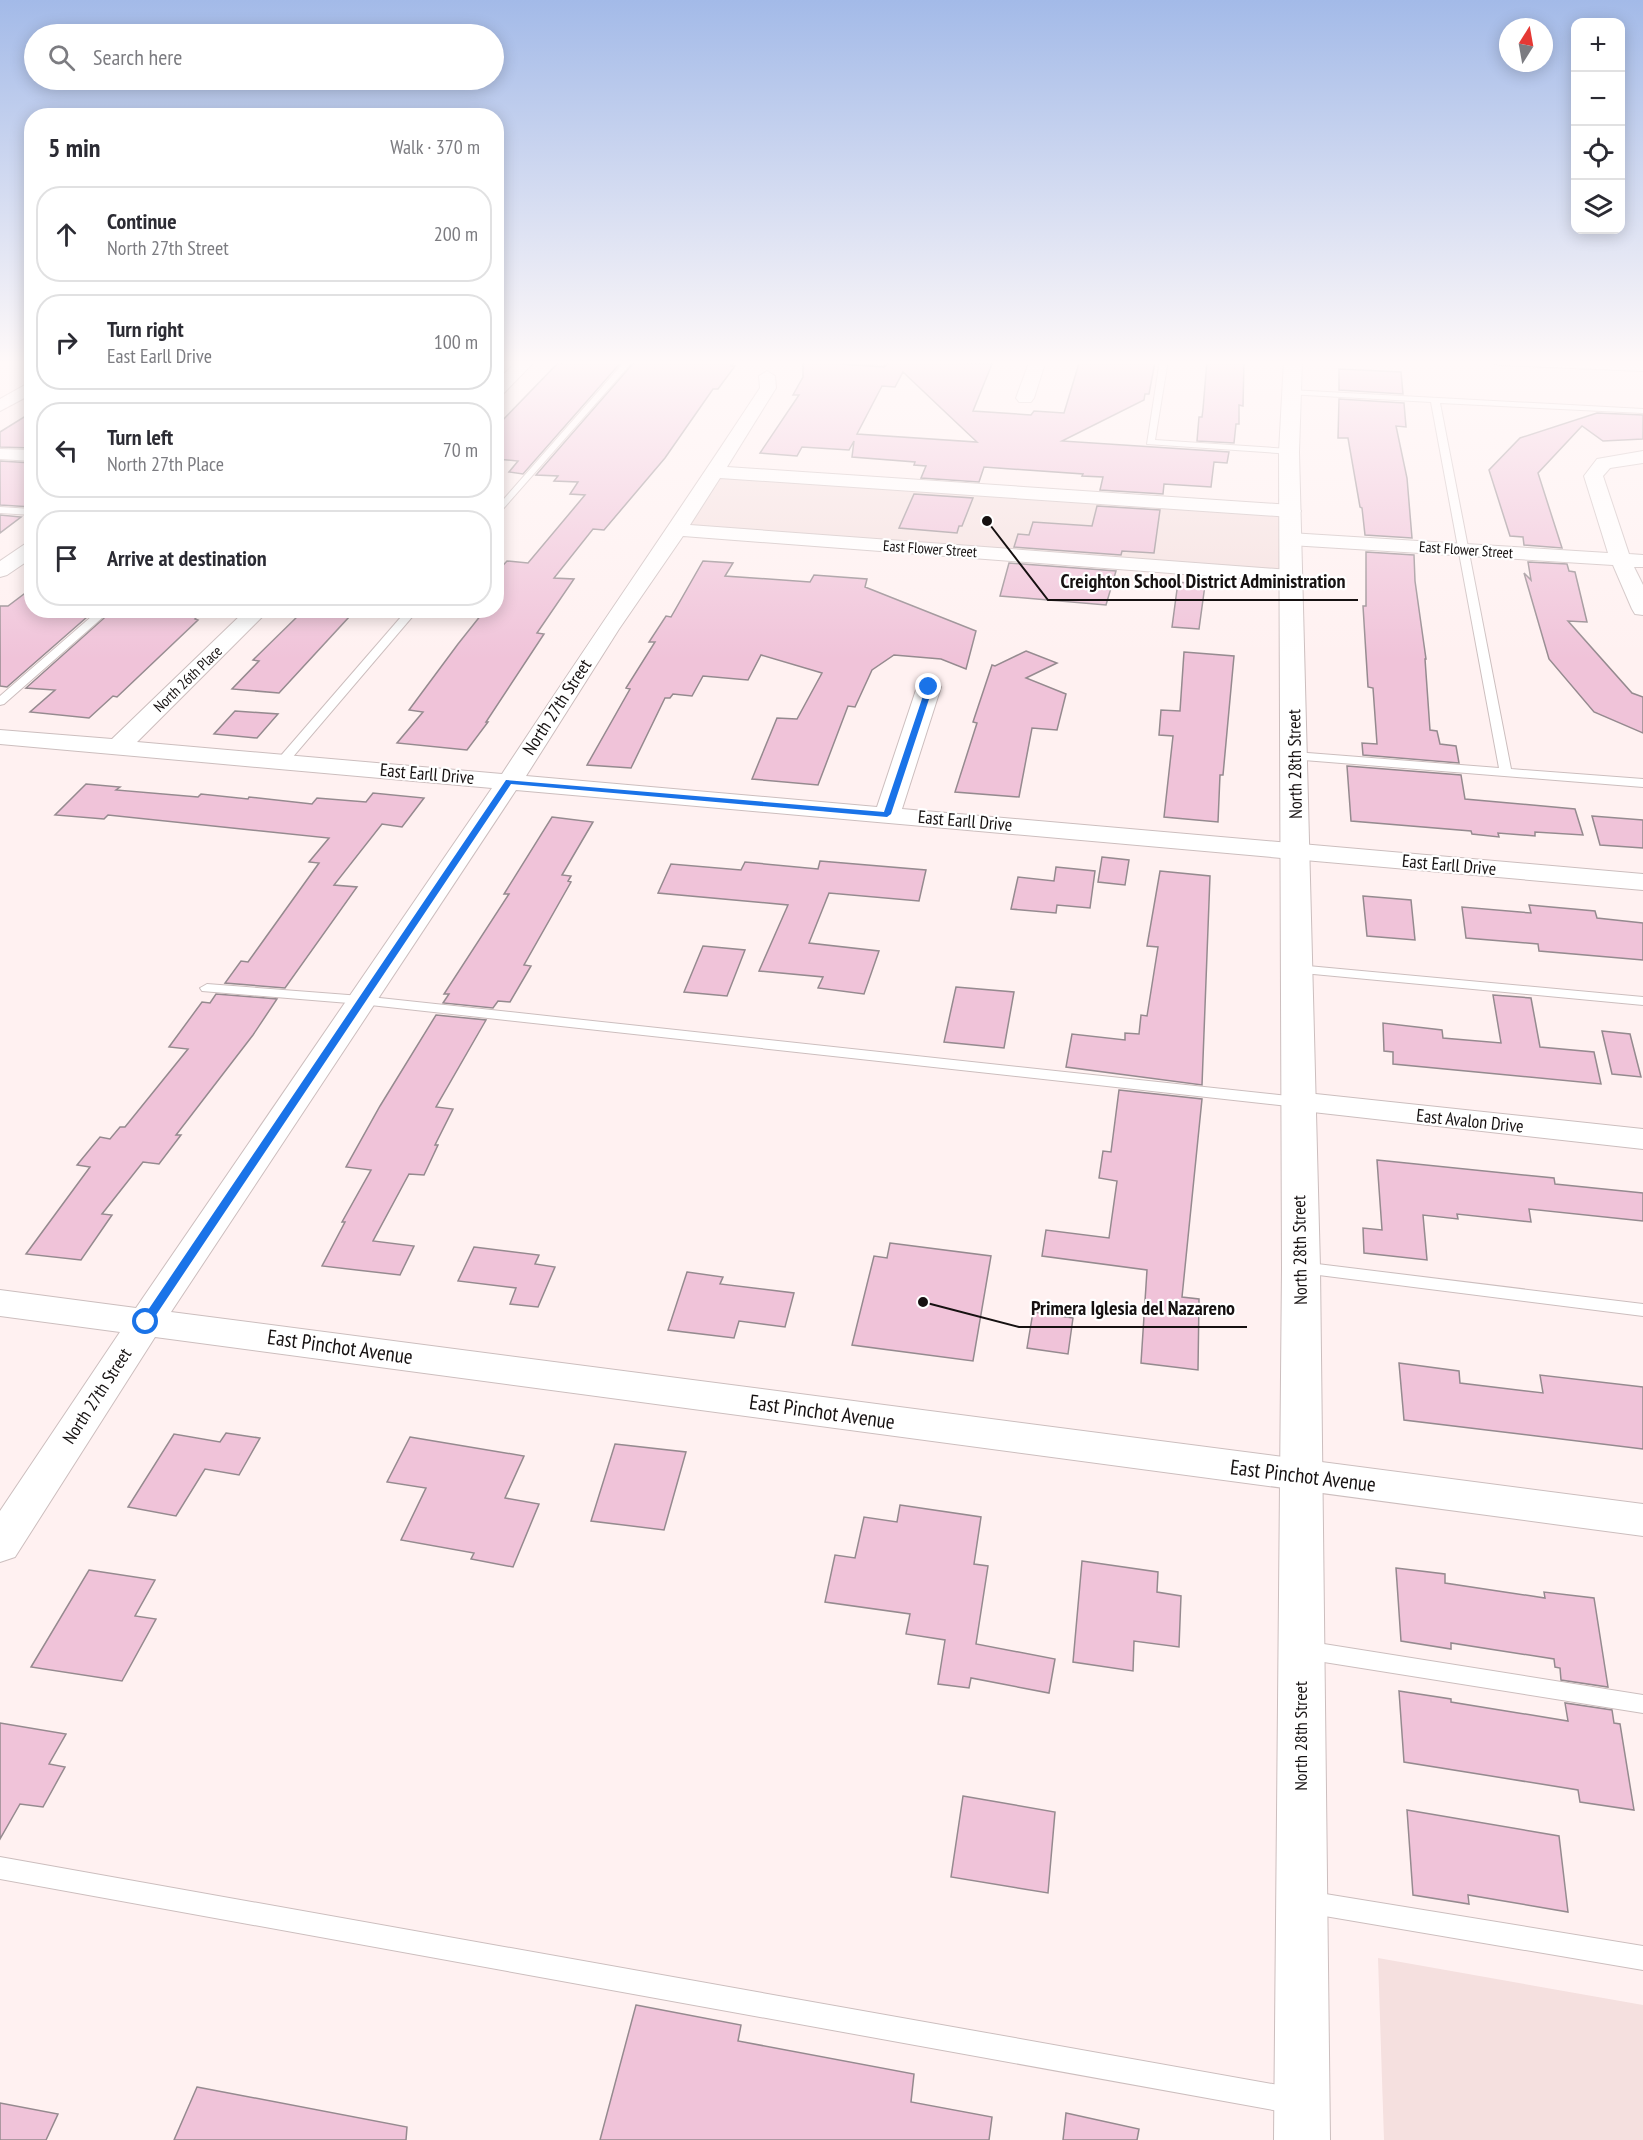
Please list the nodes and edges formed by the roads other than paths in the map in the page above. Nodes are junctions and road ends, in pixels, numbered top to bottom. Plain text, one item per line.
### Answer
1 (543, 460) edge
2 (723, 460) edge
3 (1289, 460) edge
4 (1447, 460) edge
5 (1618, 460) edge
6 (715, 472) junction
7 (504, 505) edge
8 (0, 510) edge
9 (24, 512) edge
10 (1290, 525) junction
11 (677, 530) junction
12 (1466, 550) junction
13 (24, 554) edge
14 (1621, 560) junction
15 (1643, 561) edge
16 (0, 571) edge
17 (1290, 576) junction
18 (1643, 609) edge
19 (97, 618) edge
20 (251, 618) edge
21 (406, 618) edge
22 (929, 687) dead end
23 (0, 702) edge
24 (0, 737) edge
25 (118, 747) junction
26 (1295, 756) junction
27 (282, 762) junction
28 (1506, 772) junction
29 (509, 782) junction
30 (1643, 783) edge
31 (887, 814) junction
32 (1296, 851) junction
33 (1643, 882) edge
34 (1297, 969) junction
35 (207, 988) dead end
36 (361, 1000) junction
37 (1643, 1001) edge
38 (1298, 1102) junction
39 (1643, 1139) edge
40 (1301, 1268) junction
41 (0, 1303) edge
42 (1643, 1310) edge
43 (146, 1322) junction
44 (1301, 1476) junction
45 (1643, 1521) edge
46 (0, 1545) edge
47 (1301, 1649) junction
48 (1643, 1704) edge
49 (0, 1868) edge
50 (1301, 1901) junction
51 (1643, 1958) edge
52 (1301, 2102) junction
53 (1302, 2140) edge

1 - 7 lane
2 - 6 street, North 27th Street
3 - 10 street, North 28th Street
4 - 12 lane
5 - 14 street
6 - 10 street, East Flower Street
6 - 11 street, North 27th Street
8 - 9 lane
10 - 12 street, East Flower Street
10 - 17 street, North 28th Street
11 - 17 street, East Flower Street
11 - 29 street, North 27th Street
12 - 14 street, East Flower Street
12 - 28 lane
13 - 16 street
14 - 15 street, East Flower Street
14 - 18 street
17 - 26 street, North 28th Street
19 - 23 lane
20 - 25 street, North 26th Place
21 - 27 lane
22 - 31 street
24 - 25 street, East Earll Drive
25 - 27 street, East Earll Drive
26 - 28 lane
26 - 32 street, North 28th Street
27 - 29 street, East Earll Drive
28 - 30 lane
29 - 31 street, East Earll Drive
29 - 36 street, North 27th Street
31 - 32 street, East Earll Drive
32 - 33 street, East Earll Drive
32 - 34 street, North 28th Street
34 - 37 lane
34 - 38 street, North 28th Street
35 - 36 lane
36 - 38 lane
36 - 43 street, North 27th Street
38 - 39 street, East Avalon Drive
38 - 40 street, North 28th Street
40 - 42 lane
40 - 44 street, North 28th Street
41 - 43 street, East Pinchot Avenue
43 - 44 street, East Pinchot Avenue
43 - 46 street, North 27th Street
44 - 45 street, East Pinchot Avenue
44 - 47 street, North 28th Street
47 - 48 lane
47 - 50 street, North 28th Street
49 - 52 lane
50 - 51 lane
50 - 52 street, North 28th Street
52 - 53 street, North 28th Street

